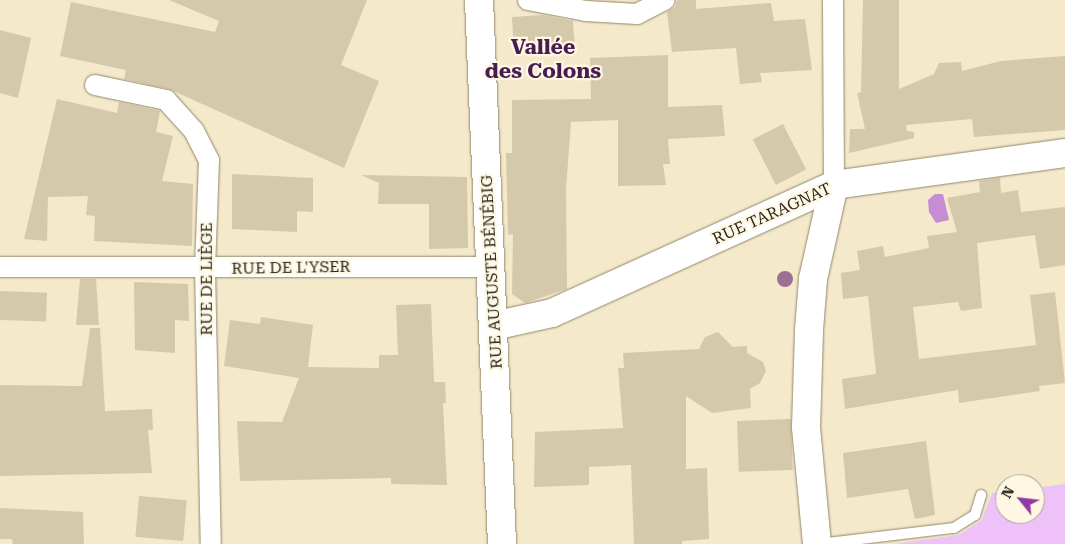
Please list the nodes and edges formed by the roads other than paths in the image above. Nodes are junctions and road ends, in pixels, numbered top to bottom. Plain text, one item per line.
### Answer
1 (528, 0) edge
2 (665, 0) edge
3 (834, 0) edge
4 (477, 1) edge
5 (95, 85) dead end
6 (1065, 153) edge
7 (834, 185) junction
8 (0, 267) edge
9 (492, 267) junction
10 (205, 269) junction
11 (493, 326) junction
12 (981, 494) dead end
13 (211, 544) edge
14 (502, 544) edge
15 (818, 544) edge

1 - 2 street
3 - 7 street
4 - 9 street, RUE AUGUSTE BÉNÉBIG
5 - 10 street, RUE DE LIÈGE
6 - 7 street, RUE TARAGNAT
7 - 11 street, RUE TARAGNAT
7 - 15 street
8 - 10 street, RUE DE L'YSER
9 - 10 street, RUE DE L'YSER
9 - 11 street, RUE AUGUSTE BÉNÉBIG
10 - 13 street, RUE DE LIÈGE
11 - 14 street, RUE AUGUSTE BÉNÉBIG
12 - 15 lane

